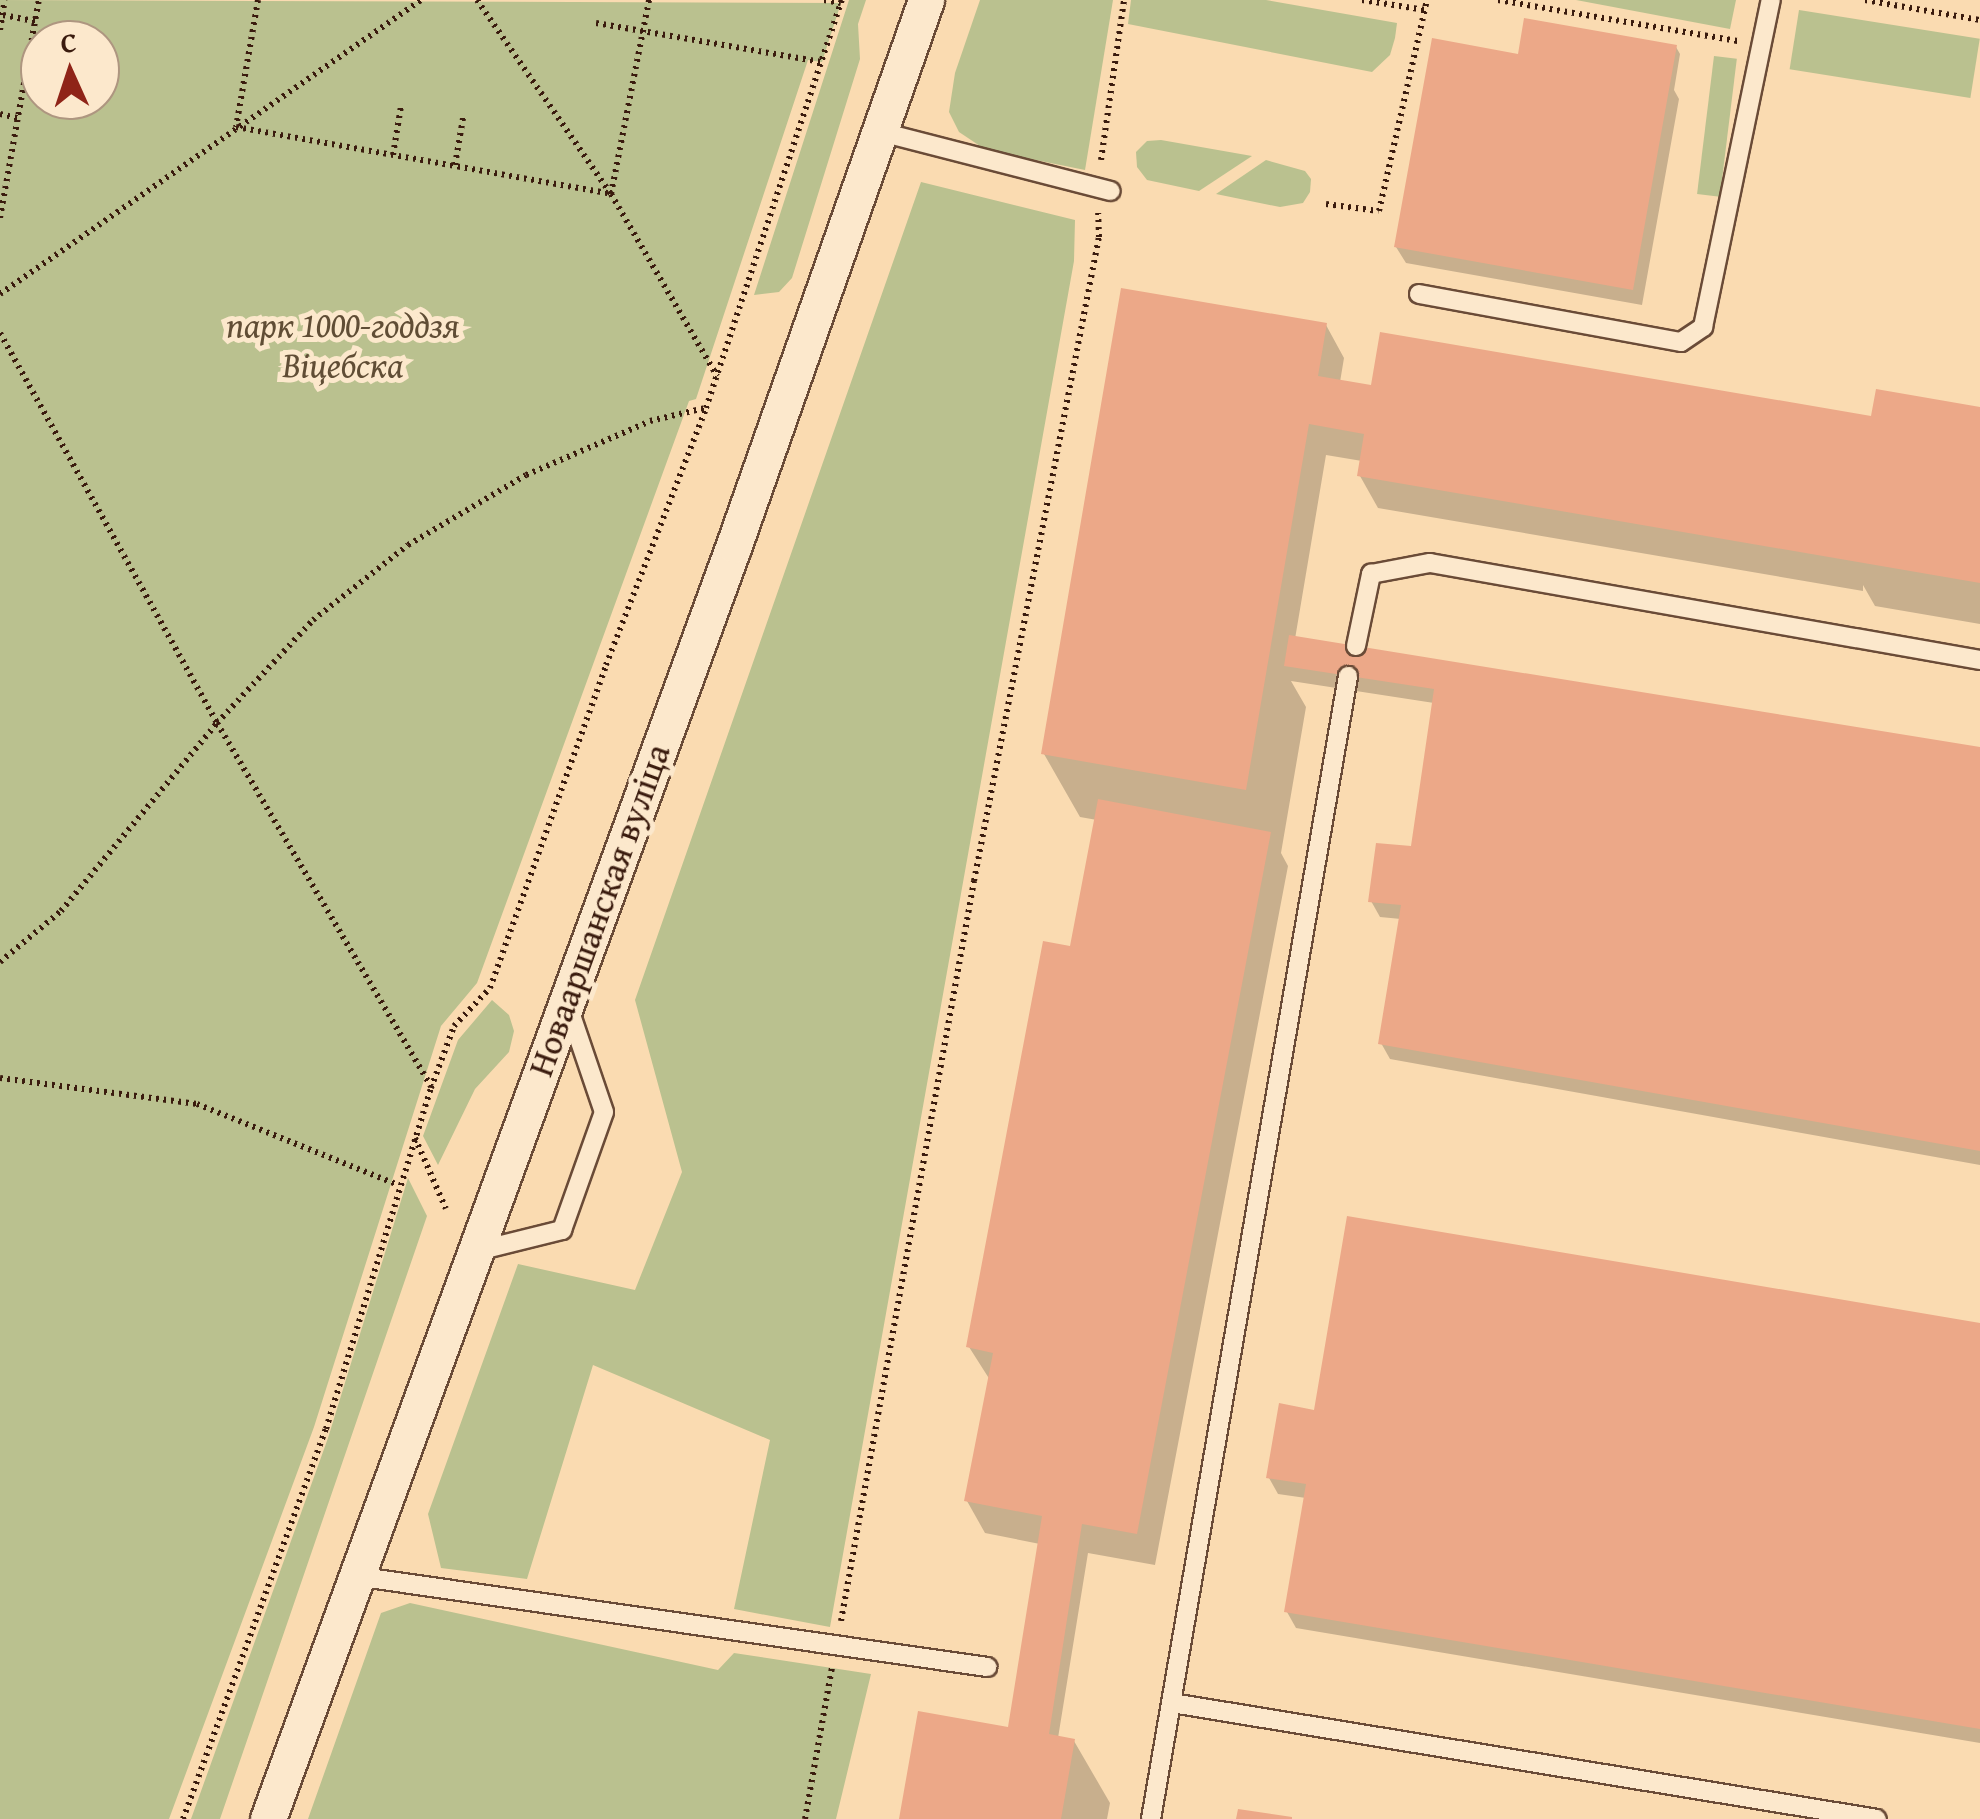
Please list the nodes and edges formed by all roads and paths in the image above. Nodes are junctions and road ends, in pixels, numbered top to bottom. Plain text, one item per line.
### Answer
1 (6, 0) edge
2 (258, 0) edge
3 (421, 0) edge
4 (477, 0) edge
5 (649, 0) edge
6 (824, 0) edge
7 (926, 0) edge
8 (1124, 0) edge
9 (1362, 0) edge
10 (1426, 0) edge
11 (1498, 0) edge
12 (1771, 0) edge
13 (1865, 0) edge
14 (842, 2) edge
15 (1553, 5) edge
16 (1426, 10) junction
17 (3, 15) junction
18 (26, 20) edge
19 (1980, 20) edge
20 (596, 23) dead end
21 (0, 30) edge
22 (643, 30) junction
23 (1763, 45) junction
24 (822, 62) junction
25 (401, 106) dead end
26 (20, 107) edge
27 (0, 114) edge
28 (18, 118) junction
29 (463, 118) dead end
30 (236, 127) junction
31 (882, 132) junction
32 (392, 155) junction
33 (455, 166) junction
34 (1104, 190) junction
35 (611, 194) junction
36 (1326, 204) dead end
37 (0, 216) edge
38 (0, 294) edge
39 (1419, 294) dead end
40 (0, 332) edge
41 (717, 376) junction
42 (706, 408) junction
43 (1356, 646) dead end
44 (1980, 660) edge
45 (1348, 676) dead end
46 (217, 723) junction
47 (0, 962) edge
48 (566, 1000) junction
49 (0, 1078) edge
50 (432, 1088) junction
51 (414, 1136) junction
52 (398, 1185) junction
53 (446, 1209) dead end
54 (472, 1252) junction
55 (354, 1576) junction
56 (837, 1643) junction
57 (987, 1667) dead end
58 (1172, 1703) junction
59 (183, 1819) edge
60 (268, 1819) edge
61 (805, 1819) edge
62 (1151, 1819) edge
63 (1876, 1819) edge

1 - 17 path
2 - 30 path
3 - 30 path
4 - 35 path
5 - 22 path
6 - 14 path
7 - 31 street, Новааршанская вуліца
8 - 34 path
9 - 16 path
10 - 16 path
11 - 15 path
12 - 23 lane
13 - 19 path
14 - 24 path
15 - 23 path
16 - 36 path
17 - 18 path
17 - 21 path
20 - 22 path
22 - 24 path
22 - 35 path
23 - 39 lane
24 - 41 path
25 - 32 path
26 - 28 path
27 - 28 path
28 - 37 path
29 - 33 path
30 - 32 path
30 - 38 path
31 - 34 lane
31 - 48 street, Новааршанская вуліца
32 - 33 path
33 - 35 path
34 - 56 path
35 - 41 path
40 - 46 path
41 - 42 path
42 - 46 path
42 - 50 path
43 - 44 lane
45 - 58 lane
46 - 47 path
46 - 50 path
48 - 54 street, Новааршанская вуліца
48 - 54 lane
49 - 52 path
50 - 51 path
51 - 52 path
51 - 53 path
52 - 59 path
54 - 55 street, Новааршанская вуліца
55 - 56 lane
55 - 60 street, Новааршанская вуліца
56 - 57 lane
56 - 61 path
58 - 62 lane
58 - 63 lane

